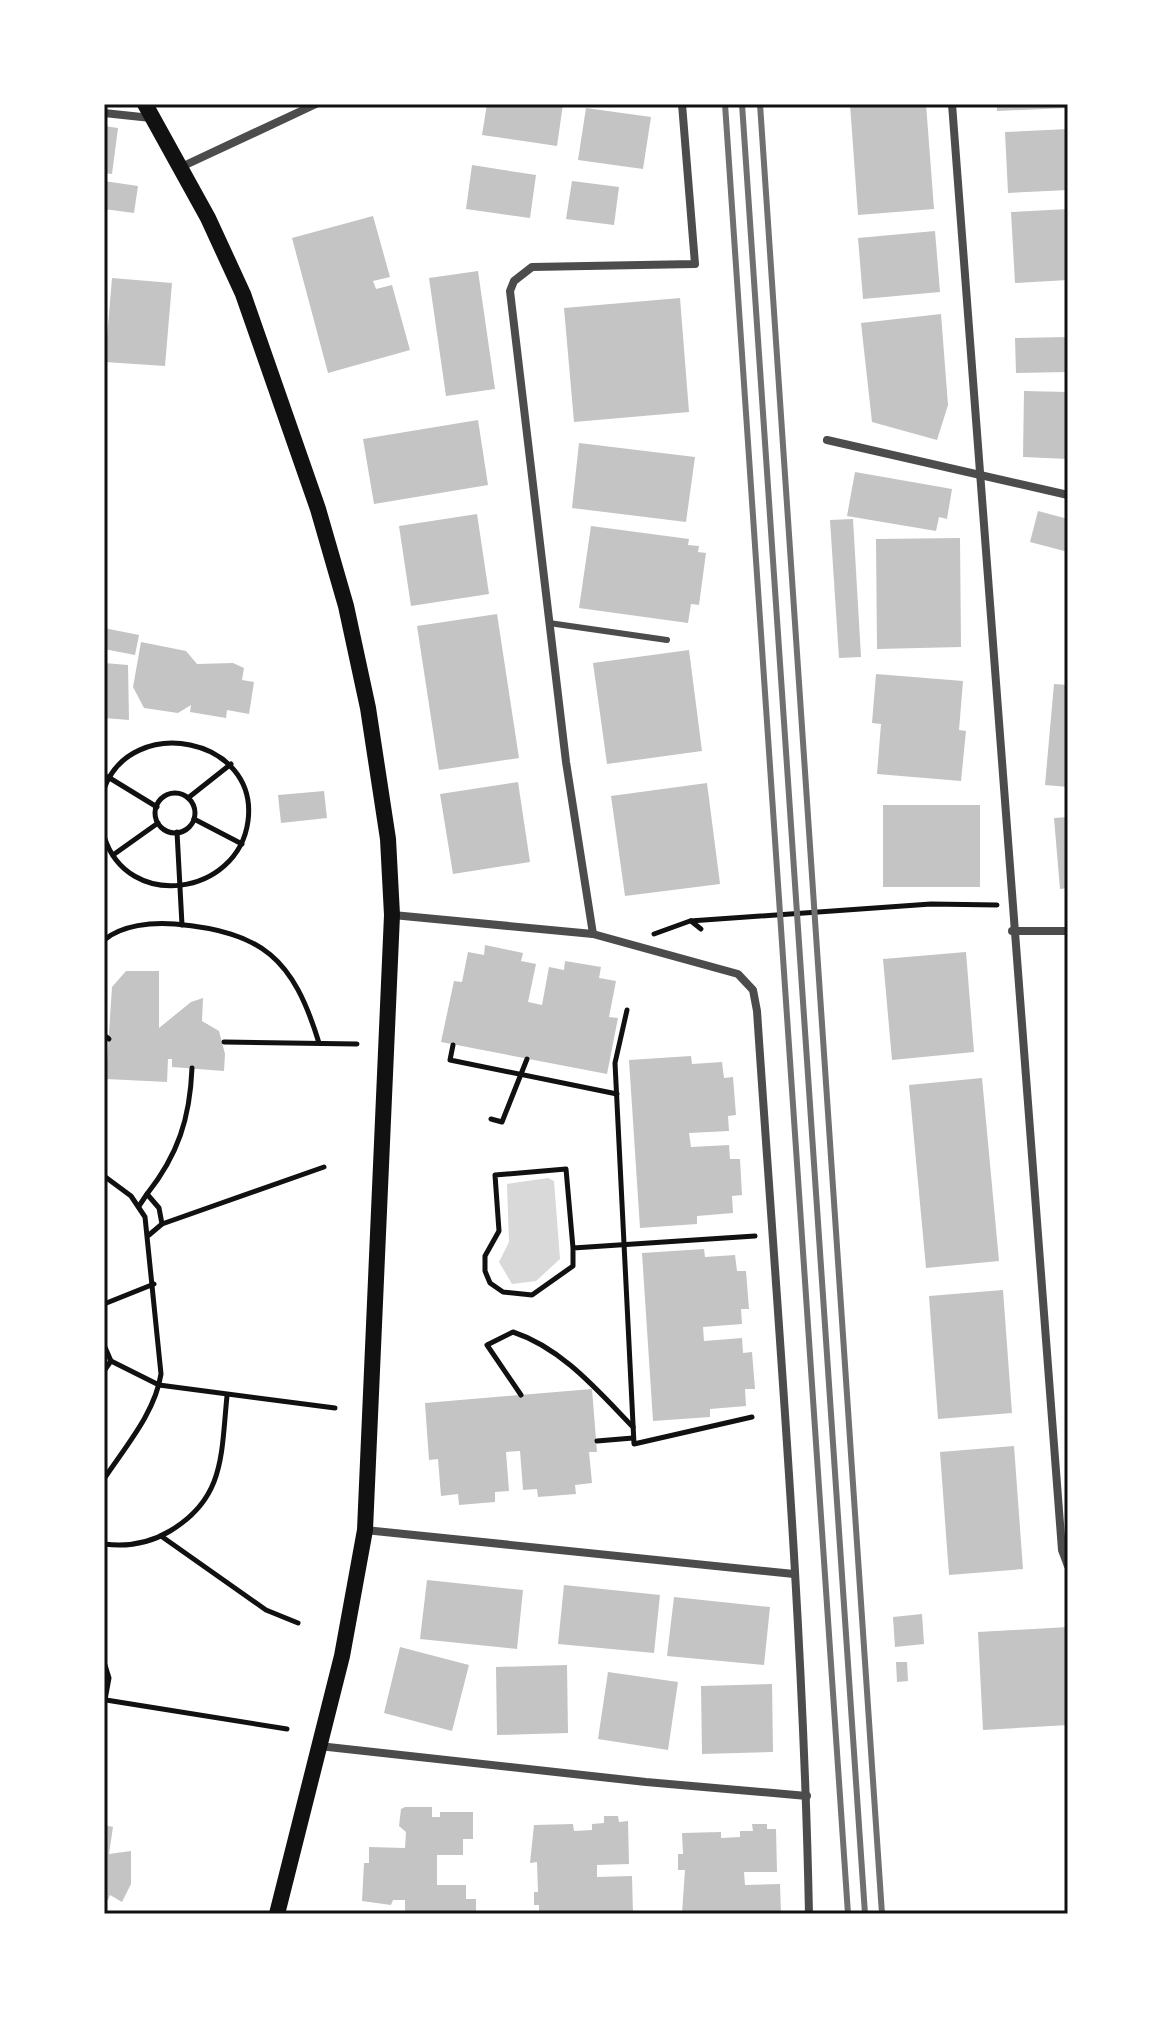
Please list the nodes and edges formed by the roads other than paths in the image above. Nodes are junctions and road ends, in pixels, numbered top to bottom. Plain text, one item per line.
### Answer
1 (316, 104) edge
2 (682, 104) edge
3 (952, 104) edge
4 (148, 111) edge
5 (104, 113) edge
6 (179, 168) junction
7 (827, 440) dead end
8 (982, 476) junction
9 (1068, 495) edge
10 (549, 623) junction
11 (667, 640) dead end
12 (392, 915) junction
13 (1012, 931) junction
14 (1068, 931) edge
15 (593, 934) junction
16 (365, 1530) junction
17 (1068, 1566) edge
18 (794, 1574) junction
19 (319, 1746) junction
20 (807, 1796) junction
21 (277, 1914) edge
22 (809, 1914) edge

1 - 6 street
2 - 10 street
3 - 8 street
4 - 5 street
4 - 6 main road
6 - 12 main road
7 - 8 street
8 - 9 street
8 - 13 street
10 - 11 lane
10 - 15 street
12 - 15 street
12 - 16 main road
13 - 14 street
13 - 17 street
15 - 18 street
16 - 18 street
16 - 19 main road
18 - 20 street
19 - 20 street
19 - 21 main road
20 - 22 street

